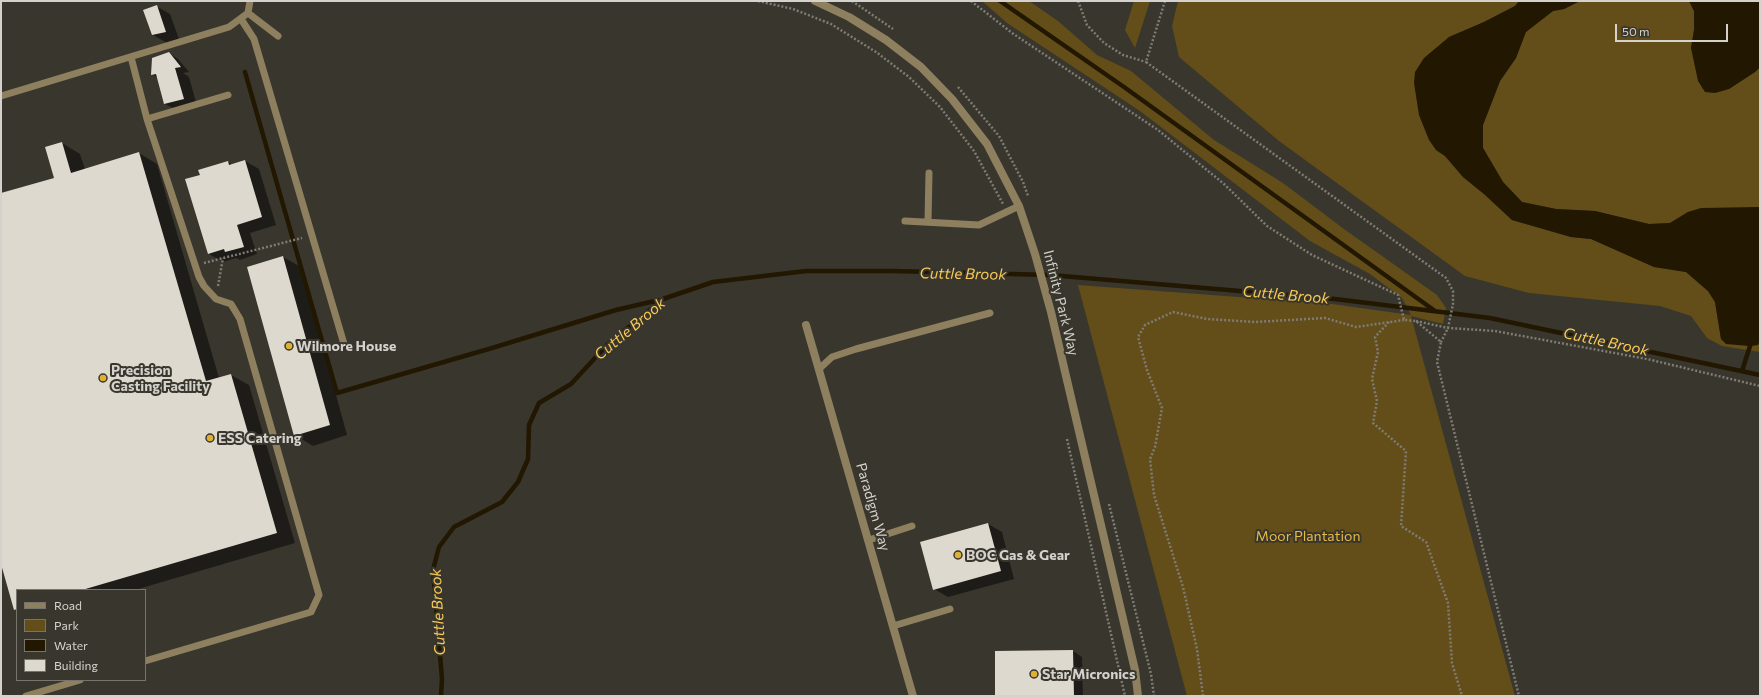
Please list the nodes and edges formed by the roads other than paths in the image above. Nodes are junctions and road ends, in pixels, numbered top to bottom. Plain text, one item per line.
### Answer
1 (250, 1) edge
2 (815, 1) edge
3 (248, 13) junction
4 (242, 19) junction
5 (278, 36) dead end
6 (131, 57) junction
7 (228, 95) dead end
8 (1, 96) edge
9 (147, 119) junction
10 (929, 173) dead end
11 (1019, 206) junction
12 (905, 221) dead end
13 (928, 222) junction
14 (990, 313) dead end
15 (806, 326) dead end
16 (344, 344) dead end
17 (819, 369) junction
18 (912, 526) dead end
19 (869, 540) junction
20 (950, 609) dead end
21 (893, 626) junction
22 (146, 661) edge
23 (77, 681) edge
24 (26, 696) edge
25 (913, 696) edge
26 (1138, 696) edge

1 - 3 lane
2 - 11 street, Infinity Park Way
3 - 4 lane
3 - 5 lane
4 - 6 lane
4 - 16 lane
6 - 8 lane
6 - 9 lane
7 - 9 lane
9 - 22 lane
10 - 13 lane
11 - 13 lane
11 - 26 street, Infinity Park Way
12 - 13 lane
14 - 17 lane
15 - 17 street, Paradigm Way
17 - 19 street, Paradigm Way
18 - 19 lane
19 - 21 street, Paradigm Way
20 - 21 lane
21 - 25 street, Paradigm Way
23 - 24 lane

